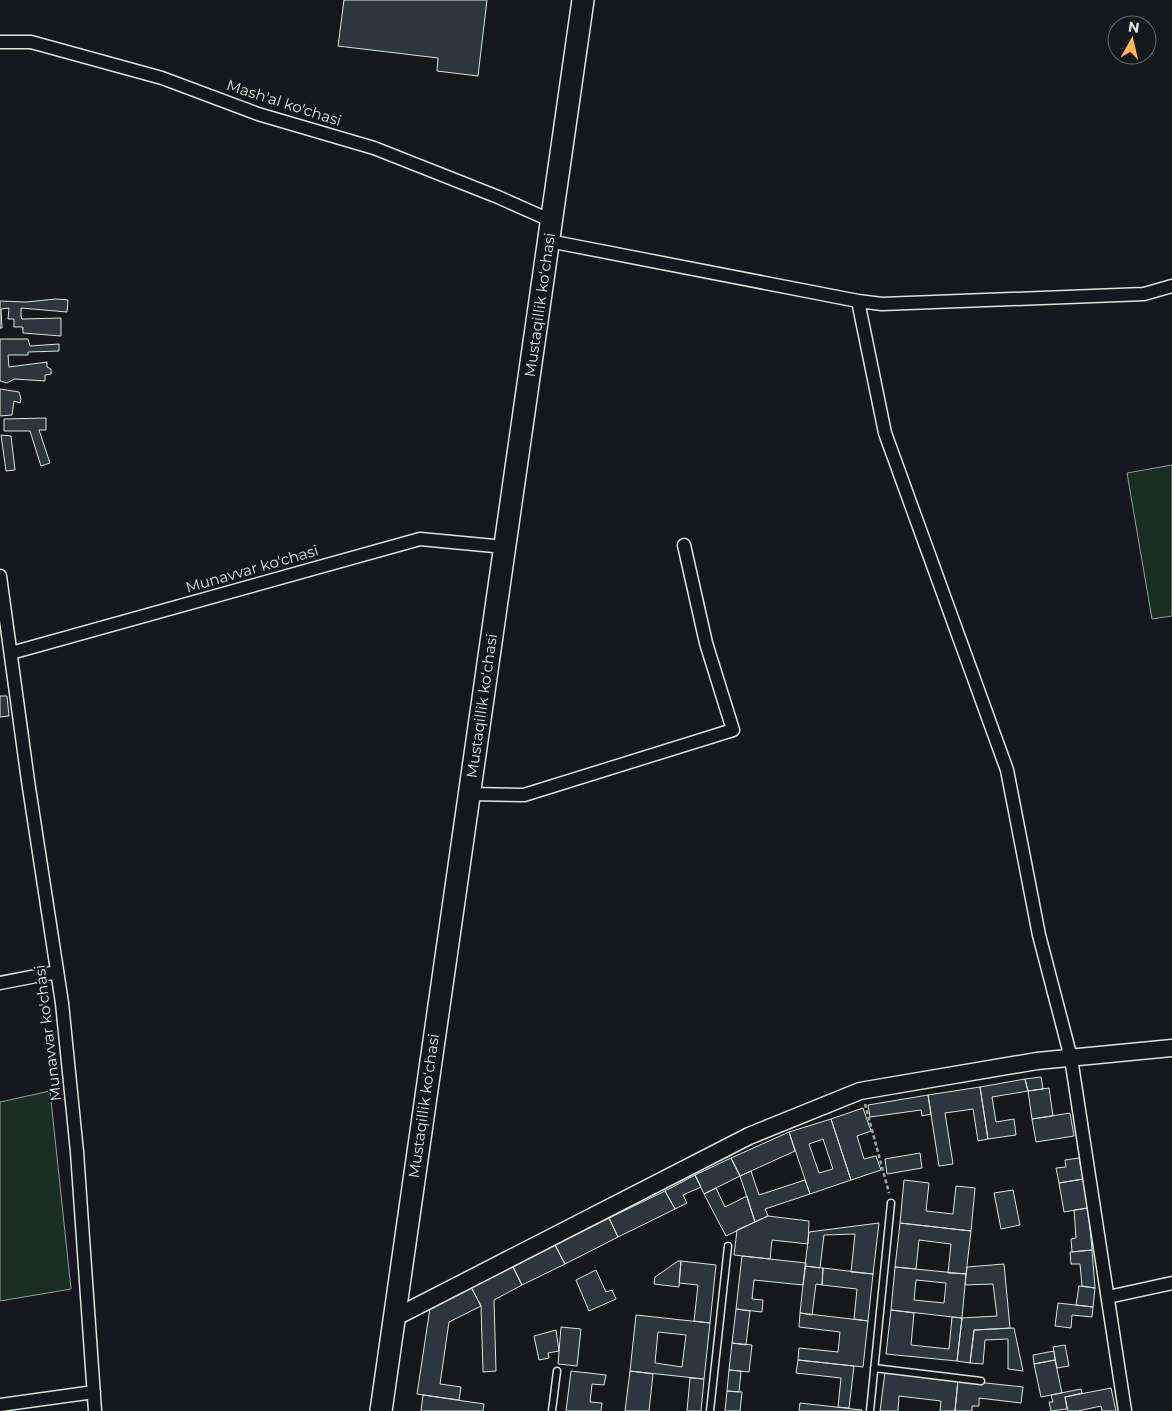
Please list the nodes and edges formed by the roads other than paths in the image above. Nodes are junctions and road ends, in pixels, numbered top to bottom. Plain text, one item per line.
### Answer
1 (583, 0) edge
2 (0, 42) edge
3 (550, 231) junction
4 (1172, 286) edge
5 (858, 300) junction
6 (684, 545) dead end
7 (505, 547) junction
8 (0, 576) edge
9 (11, 654) junction
10 (469, 794) junction
11 (57, 972) junction
12 (0, 983) edge
13 (1172, 1048) edge
14 (1072, 1058) junction
15 (891, 1203) road end
16 (728, 1246) dead end
17 (1172, 1283) edge
18 (1108, 1297) junction
19 (394, 1318) junction
20 (874, 1368) junction
21 (557, 1371) dead end
22 (981, 1381) dead end
23 (94, 1392) junction
24 (0, 1405) edge
25 (95, 1411) edge
26 (381, 1411) edge
27 (552, 1411) edge
28 (710, 1411) edge
29 (870, 1411) edge
30 (1125, 1411) edge

1 - 3 main road, Mustaqillik koʻchasi
2 - 3 street, Mash'al ko'chasi
3 - 5 street, Mash'al ko'chasi
3 - 7 main road, Mustaqillik koʻchasi
4 - 5 street, Mash'al ko'chasi
5 - 14 street
6 - 10 street
7 - 9 street, Munavvar ko'chasi
7 - 10 main road, Mustaqillik koʻchasi
8 - 9 street, Munavvar ko'chasi
9 - 11 street, Munavvar ko'chasi
10 - 19 main road, Mustaqillik koʻchasi
11 - 12 street
11 - 23 street, Munavvar ko'chasi
13 - 14 street
14 - 18 street
14 - 19 street
15 - 20 lane
16 - 28 lane
17 - 18 street
18 - 30 street
19 - 26 main road, Mustaqillik koʻchasi
20 - 22 lane
20 - 29 lane
21 - 27 lane
23 - 24 street
23 - 25 street, Munavvar ko'chasi

